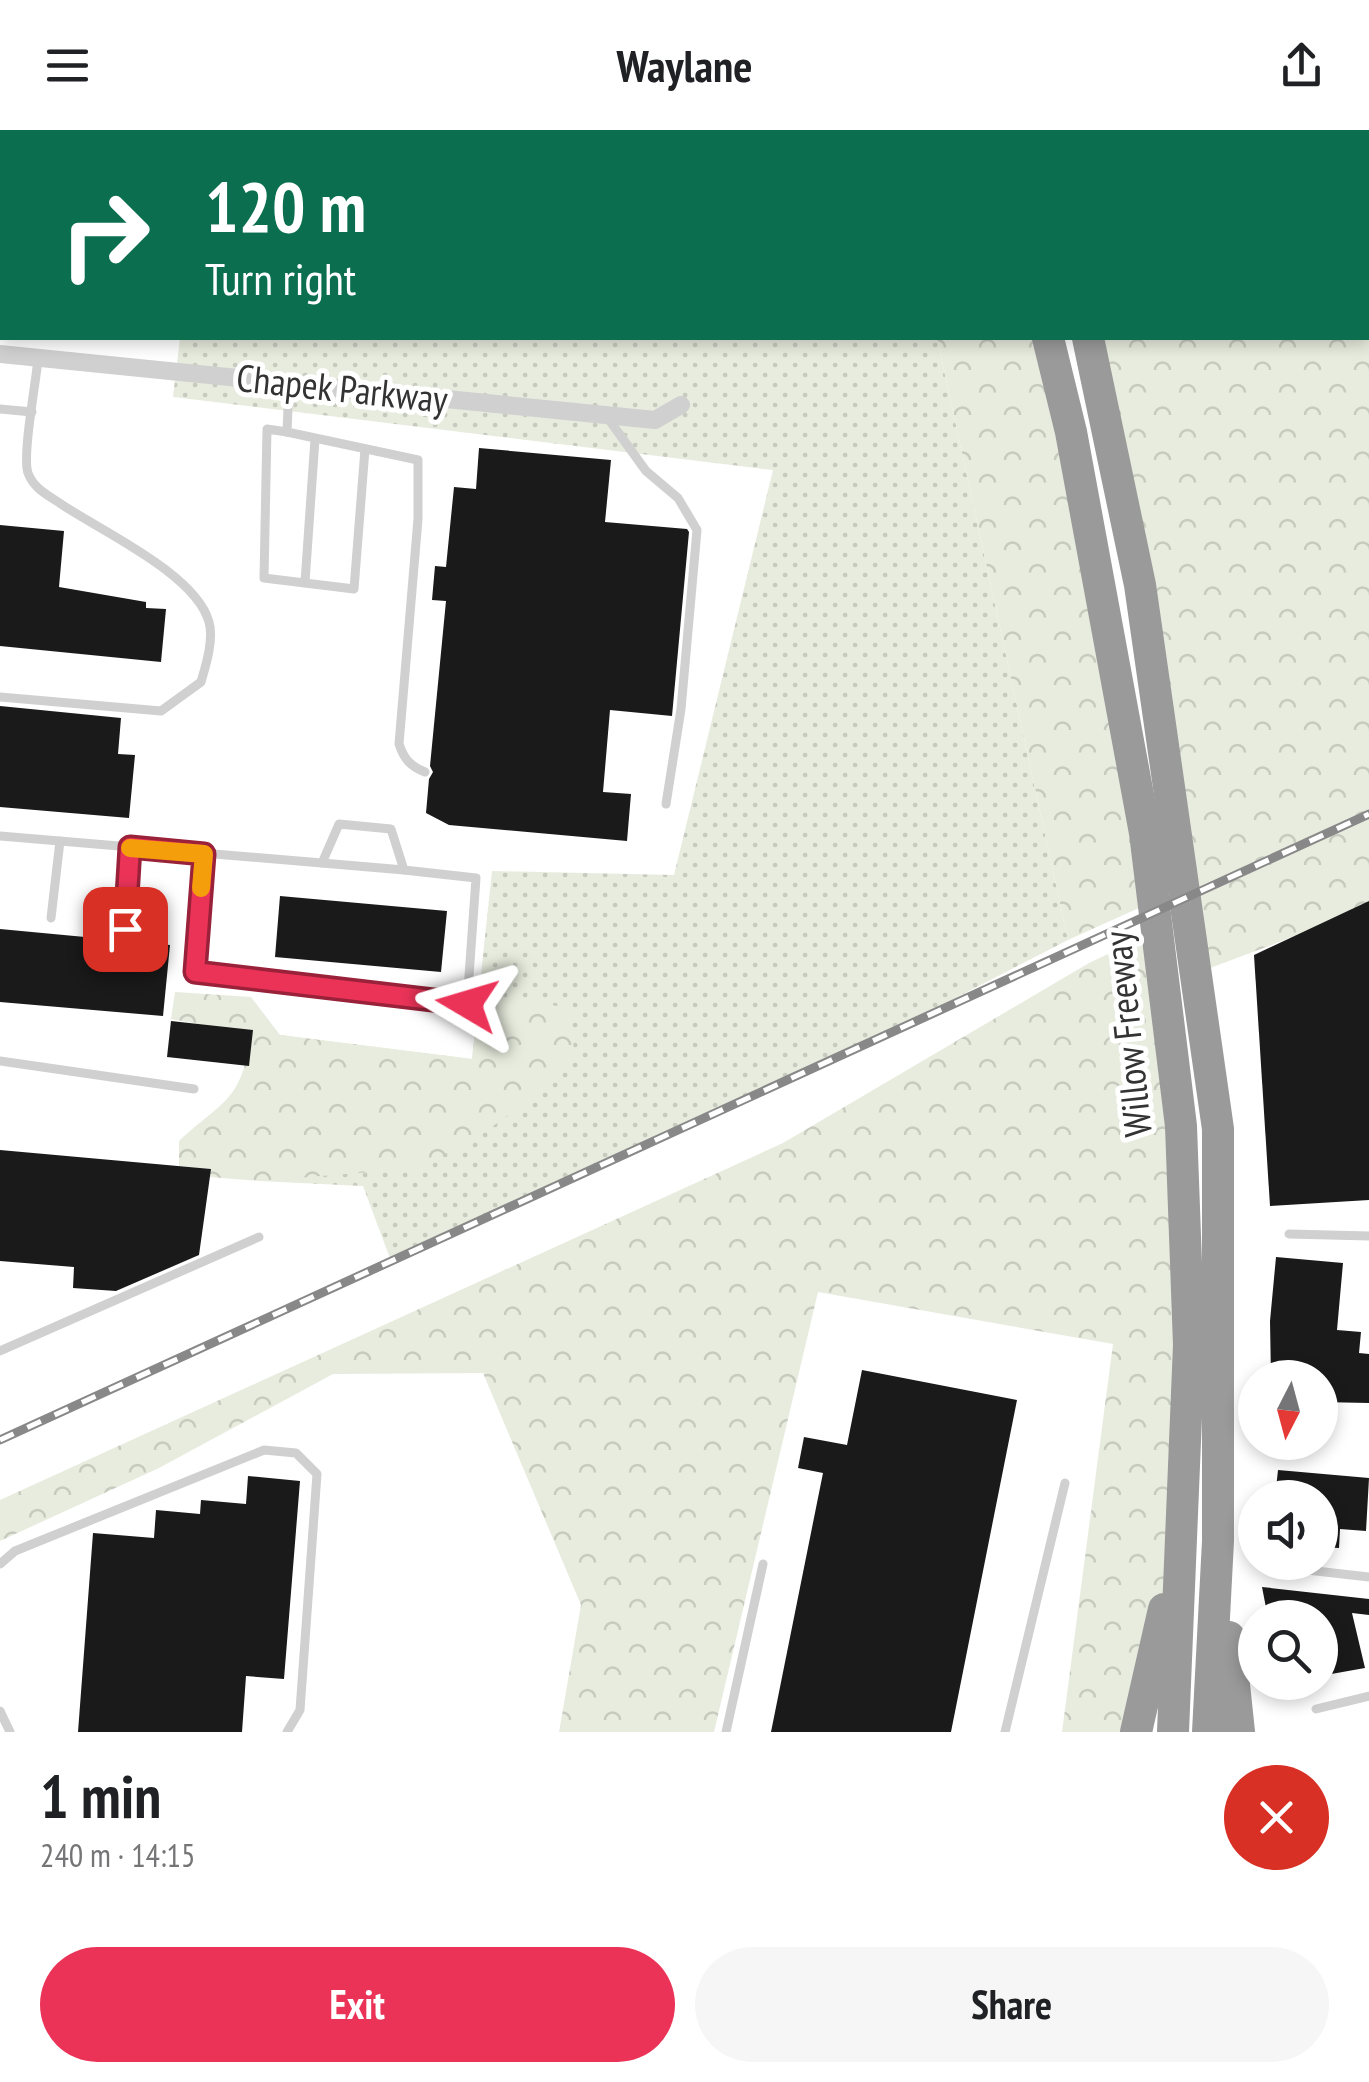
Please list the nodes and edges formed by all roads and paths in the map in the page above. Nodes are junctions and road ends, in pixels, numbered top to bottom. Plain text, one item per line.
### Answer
1 (1048, 340) edge
2 (1088, 340) edge
3 (0, 354) edge
4 (38, 358) junction
5 (289, 384) junction
6 (681, 405) dead end
7 (0, 409) edge
8 (32, 412) junction
9 (605, 415) junction
10 (286, 432) junction
11 (316, 439) junction
12 (365, 449) junction
13 (306, 582) junction
14 (0, 698) edge
15 (425, 772) dead end
16 (666, 804) dead end
17 (0, 836) edge
18 (60, 841) junction
19 (130, 847) junction
20 (204, 854) junction
21 (322, 863) junction
22 (404, 870) junction
23 (52, 918) dead end
24 (125, 929) dead end
25 (0, 1061) edge
26 (194, 1089) dead end
27 (1290, 1234) dead end
28 (259, 1236) dead end
29 (1369, 1236) edge
30 (0, 1351) edge
31 (1065, 1483) dead end
32 (1184, 1516) junction
33 (1218, 1542) junction
34 (0, 1564) edge
35 (763, 1564) dead end
36 (1338, 1573) edge
37 (1369, 1577) edge
38 (1369, 1696) edge
39 (1316, 1709) dead end
40 (0, 1711) edge
41 (10, 1732) edge
42 (287, 1732) edge
43 (726, 1732) edge
44 (1005, 1732) edge
45 (1136, 1732) edge
46 (1173, 1732) edge
47 (1208, 1732) edge
48 (1239, 1732) edge

1 - 32 highway, Willow Freeway
2 - 33 highway, Willow Freeway
3 - 4 street, Chapek Parkway
4 - 5 street, Chapek Parkway
4 - 8 lane
5 - 9 street, Chapek Parkway
5 - 10 lane
6 - 9 street, Chapek Parkway
7 - 8 lane
8 - 14 lane
9 - 16 lane
10 - 11 lane
10 - 13 lane
11 - 12 lane
11 - 13 lane
12 - 13 lane
12 - 15 lane
17 - 18 lane
18 - 19 lane
18 - 23 lane
19 - 20 lane
19 - 24 lane
20 - 21 lane
20 - 22 lane
21 - 22 lane
21 - 22 lane
25 - 26 lane
27 - 29 lane
28 - 30 lane
31 - 44 lane
32 - 45 highway
32 - 46 highway, Willow Freeway
33 - 47 highway, Willow Freeway
33 - 48 highway
34 - 42 lane
35 - 43 lane
36 - 37 lane
38 - 39 lane
40 - 41 lane

